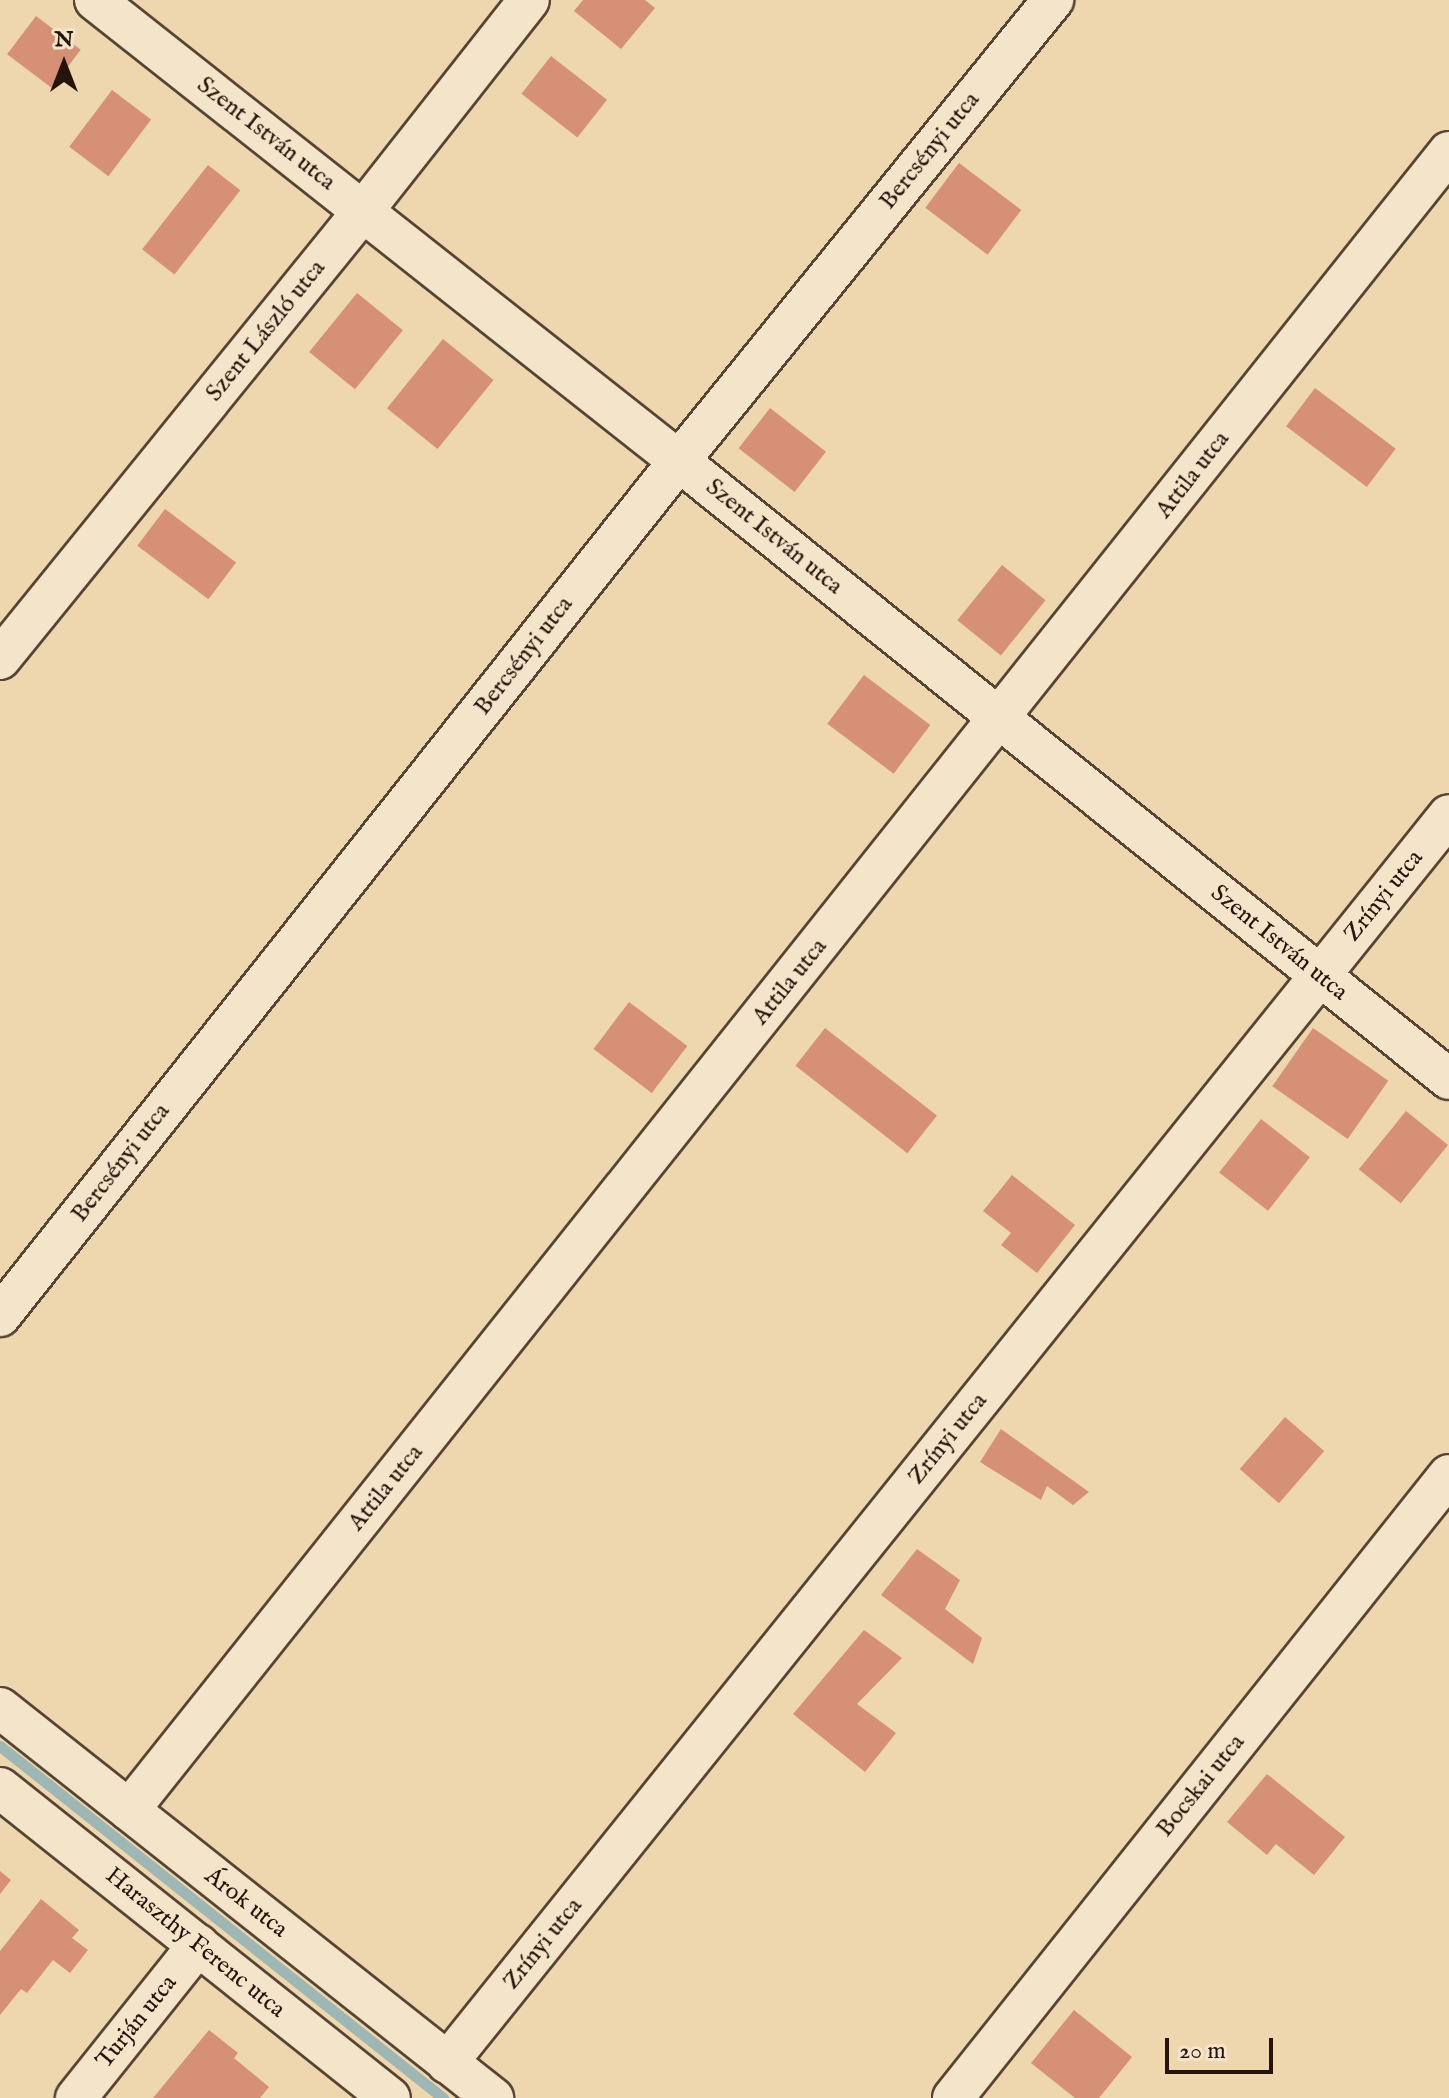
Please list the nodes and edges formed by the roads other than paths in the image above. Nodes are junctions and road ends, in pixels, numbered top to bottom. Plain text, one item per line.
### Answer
1 (95, 0) edge
2 (529, 0) edge
3 (1053, 0) edge
4 (1449, 152) edge
5 (363, 211) junction
6 (679, 461) junction
7 (0, 659) edge
8 (999, 720) junction
9 (1449, 815) edge
10 (1320, 975) junction
11 (1449, 1079) edge
12 (0, 1316) edge
13 (1449, 1475) edge
14 (0, 1708) edge
15 (0, 1788) edge
16 (129, 1810) junction
17 (198, 1945) junction
18 (447, 2063) junction
19 (76, 2098) edge
20 (390, 2098) edge
21 (493, 2098) edge
22 (953, 2098) edge

1 - 5 street, Szent István utca
2 - 5 street, Szent László utca
3 - 6 street, Bercsényi utca
4 - 8 street, Attila utca
5 - 6 street, Szent István utca
5 - 7 street, Szent László utca
6 - 8 street, Szent István utca
6 - 12 street, Bercsényi utca
8 - 10 street, Szent István utca
8 - 16 street, Attila utca
9 - 10 street, Zrínyi utca
10 - 11 street, Szent István utca
10 - 18 street, Zrínyi utca
13 - 22 street, Bocskai utca
14 - 16 street, Árok utca
15 - 17 street, Haraszthy Ferenc utca
16 - 18 street, Árok utca
17 - 19 street, Turján utca
17 - 20 street, Haraszthy Ferenc utca
18 - 21 street, Árok utca

